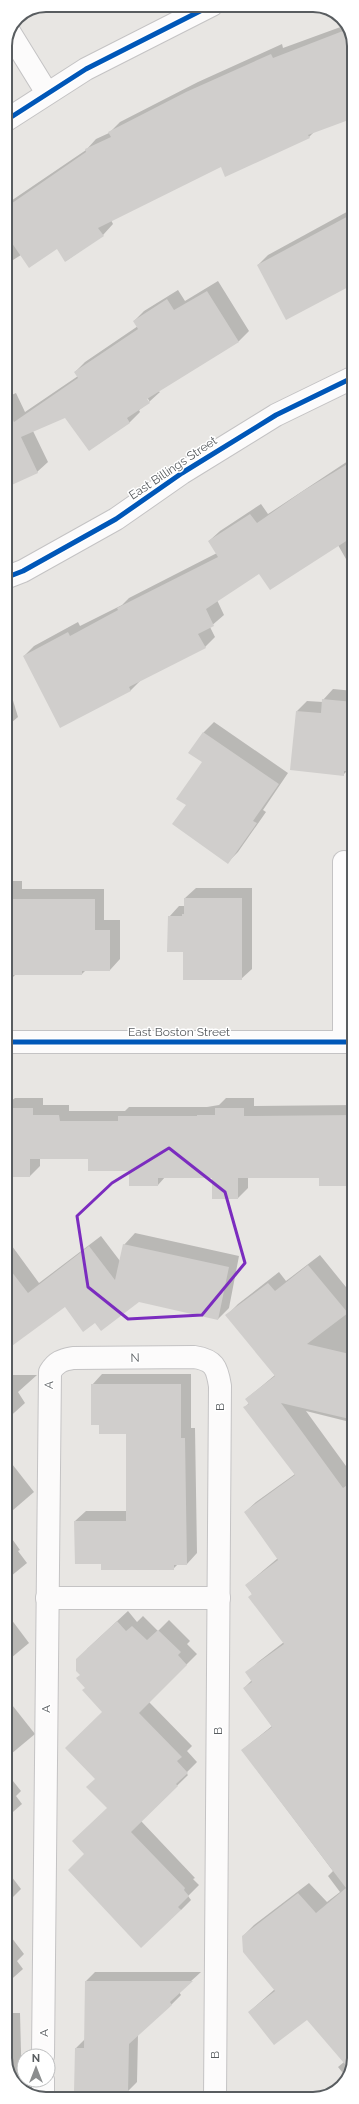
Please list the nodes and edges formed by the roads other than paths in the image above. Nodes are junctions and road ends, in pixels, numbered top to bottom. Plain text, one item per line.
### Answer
1 (198, 12) edge
2 (13, 38) edge
3 (48, 93) junction
4 (12, 116) edge
5 (347, 380) edge
6 (12, 575) edge
7 (344, 862) dead end
8 (347, 970) edge
9 (12, 1042) edge
10 (347, 1042) edge
11 (54, 1364) joint
12 (214, 1364) joint
13 (47, 1598) junction
14 (219, 1598) junction
15 (43, 2048) edge
16 (215, 2092) edge

1 - 3 street
2 - 3 street
3 - 4 street
5 - 6 street, East Billings Street
7 - 8 street
9 - 10 street, East Boston Street
11 - 12 street, N
11 - 13 street, A
12 - 14 street, B
13 - 14 street
13 - 15 street, A
14 - 16 street, B

